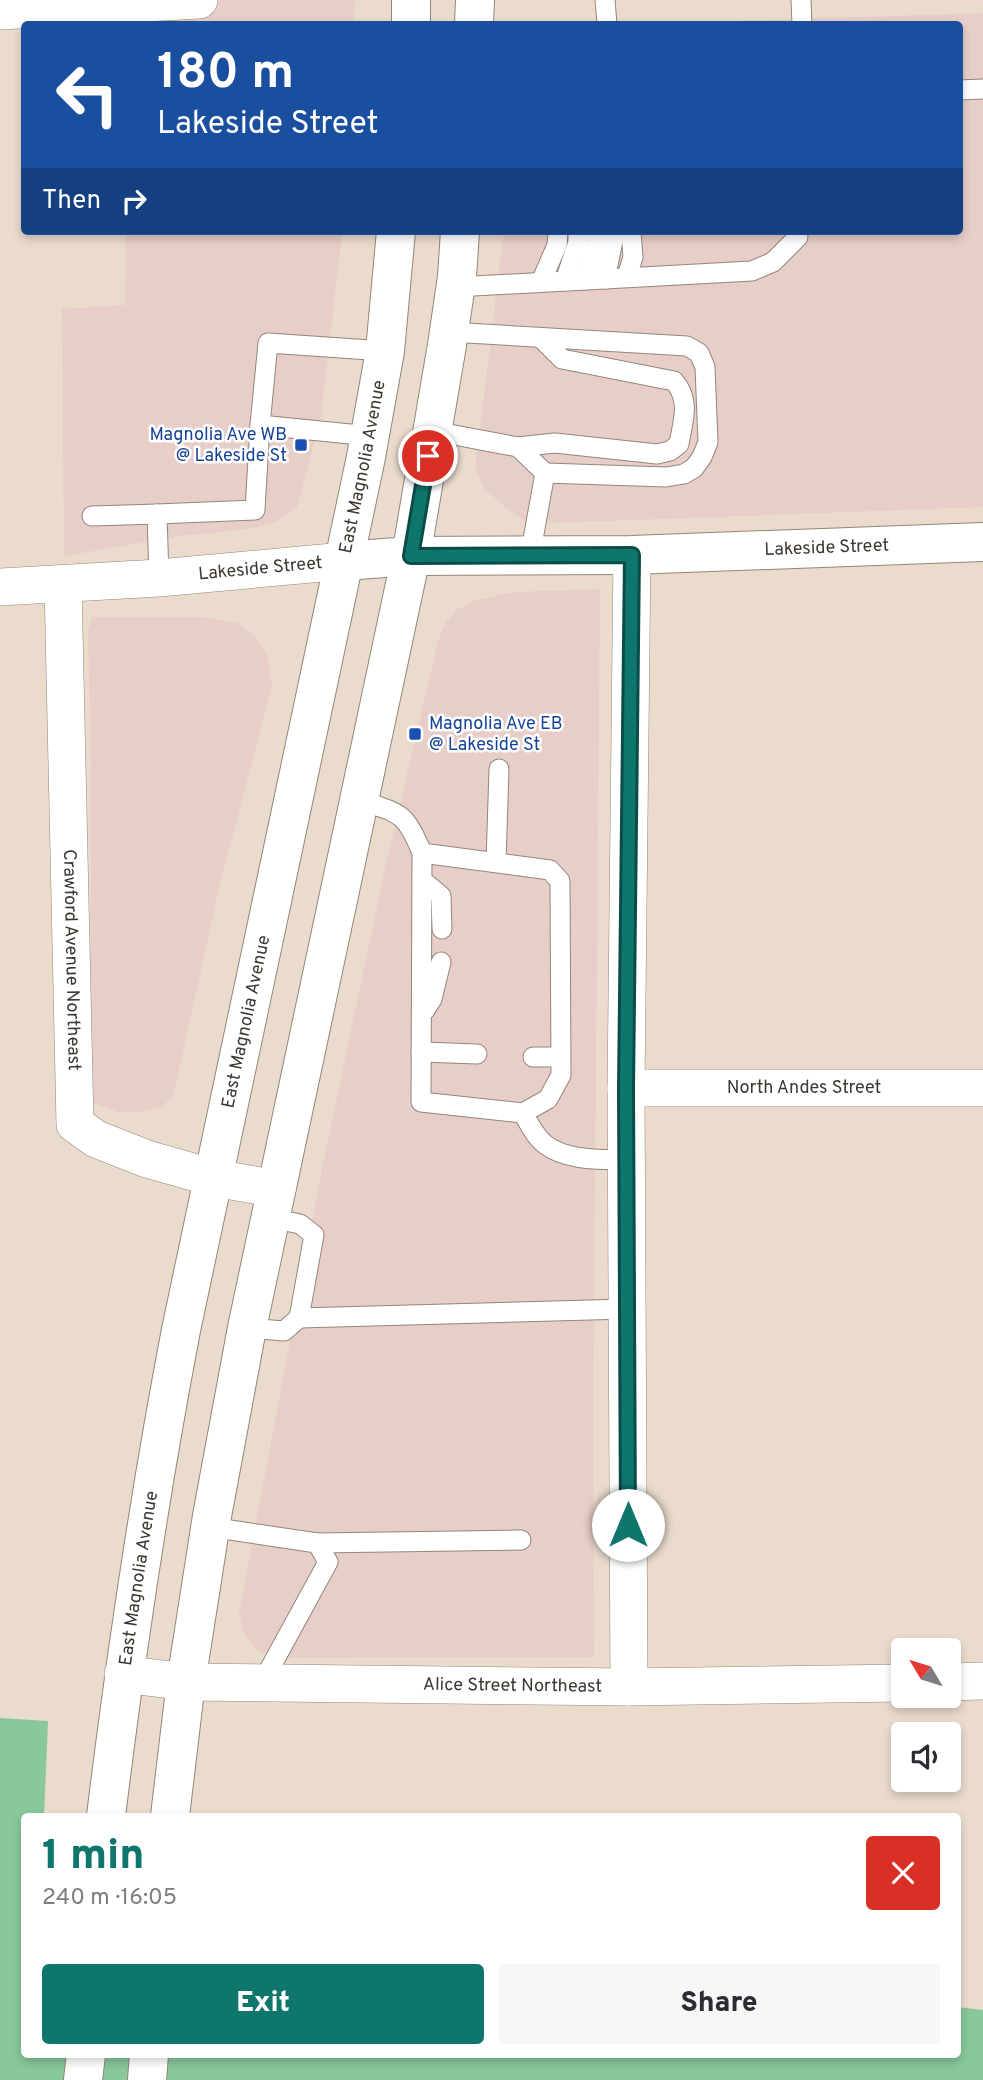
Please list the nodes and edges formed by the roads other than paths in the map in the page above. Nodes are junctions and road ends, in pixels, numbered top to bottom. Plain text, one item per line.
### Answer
1 (199, 0) edge
2 (411, 0) edge
3 (475, 0) edge
4 (605, 0) edge
5 (801, 0) edge
6 (0, 11) edge
7 (411, 21) edge
8 (474, 21) edge
9 (607, 21) edge
10 (802, 21) edge
11 (983, 89) edge
12 (963, 90) edge
13 (396, 235) edge
14 (460, 235) edge
15 (558, 235) edge
16 (578, 235) edge
17 (596, 235) edge
18 (615, 235) edge
19 (631, 235) edge
20 (798, 237) dead end
21 (627, 277) junction
22 (605, 279) junction
23 (575, 281) junction
24 (541, 282) junction
25 (456, 287) junction
26 (449, 332) junction
27 (541, 338) junction
28 (385, 351) junction
29 (260, 425) junction
30 (433, 431) junction
31 (370, 436) junction
32 (519, 447) junction
33 (545, 473) junction
34 (157, 514) junction
35 (92, 516) dead end
36 (983, 542) edge
37 (632, 555) junction
38 (411, 556) junction
39 (530, 556) junction
40 (344, 561) junction
41 (159, 578) junction
42 (63, 584) junction
43 (0, 587) edge
44 (499, 769) dead end
45 (360, 800) junction
46 (422, 853) junction
47 (496, 862) junction
48 (422, 880) junction
49 (442, 929) dead end
50 (441, 962) dead end
51 (421, 1017) junction
52 (421, 1052) junction
53 (477, 1054) dead end
54 (533, 1056) dead end
55 (561, 1058) junction
56 (626, 1088) junction
57 (983, 1088) edge
58 (523, 1114) junction
59 (626, 1160) junction
60 (214, 1178) junction
61 (274, 1204) junction
62 (626, 1309) junction
63 (299, 1318) junction
64 (247, 1328) junction
65 (210, 1527) junction
66 (521, 1540) dead end
67 (317, 1543) junction
68 (123, 1674) junction
69 (983, 1681) edge
70 (186, 1682) junction
71 (961, 1682) edge
72 (262, 1683) junction
73 (891, 1683) edge
74 (629, 1687) junction
75 (106, 1813) edge
76 (170, 1813) edge
77 (86, 2058) edge
78 (149, 2058) edge
79 (83, 2080) edge
80 (147, 2080) edge

1 - 6 street
2 - 7 main road
3 - 8 main road
4 - 9 lane
5 - 10 lane
11 - 12 lane
13 - 28 main road, East Magnolia Avenue
14 - 25 main road
15 - 24 lane
16 - 23 lane
17 - 23 lane
18 - 22 lane
19 - 21 lane
20 - 21 lane
21 - 22 lane
22 - 23 lane
23 - 24 lane
24 - 25 lane
25 - 26 main road
26 - 27 lane
26 - 30 main road
27 - 32 lane
27 - 33 lane
28 - 29 lane
28 - 31 main road, East Magnolia Avenue
29 - 31 lane
29 - 34 lane
30 - 32 lane
30 - 38 main road
31 - 40 main road, East Magnolia Avenue
32 - 33 lane
33 - 39 lane
34 - 35 lane
34 - 41 lane
36 - 37 main road, Lakeside Street
37 - 39 main road, Lakeside Street
37 - 56 street
38 - 39 main road, Lakeside Street
38 - 40 main road, Lakeside Street
38 - 45 main road
40 - 41 street, Lakeside Street
40 - 60 main road, East Magnolia Avenue
41 - 42 street, Lakeside Street
42 - 43 street, Lakeside Street
42 - 60 street, Crawford Avenue Northeast
44 - 47 lane
45 - 46 lane
45 - 61 main road
46 - 47 lane
46 - 48 lane
47 - 55 lane
48 - 49 lane
48 - 51 lane
50 - 51 lane
51 - 52 lane
52 - 53 lane
52 - 58 lane
54 - 55 lane
55 - 58 lane
56 - 57 street, North Andes Street
56 - 59 street
58 - 59 lane
59 - 62 street
60 - 61 street, Crawford Avenue Northeast
60 - 68 main road, East Magnolia Avenue
61 - 63 lane
61 - 64 main road
62 - 63 lane
62 - 74 street
63 - 64 lane
64 - 65 main road
65 - 67 lane
65 - 70 main road
66 - 67 lane
67 - 72 lane
68 - 70 street, Alice Street Northeast
68 - 75 main road, East Magnolia Avenue
69 - 71 street
70 - 72 street, Alice Street Northeast
70 - 76 main road
72 - 74 street, Alice Street Northeast
73 - 74 street, Alice Street Northeast
77 - 79 main road
78 - 80 main road

